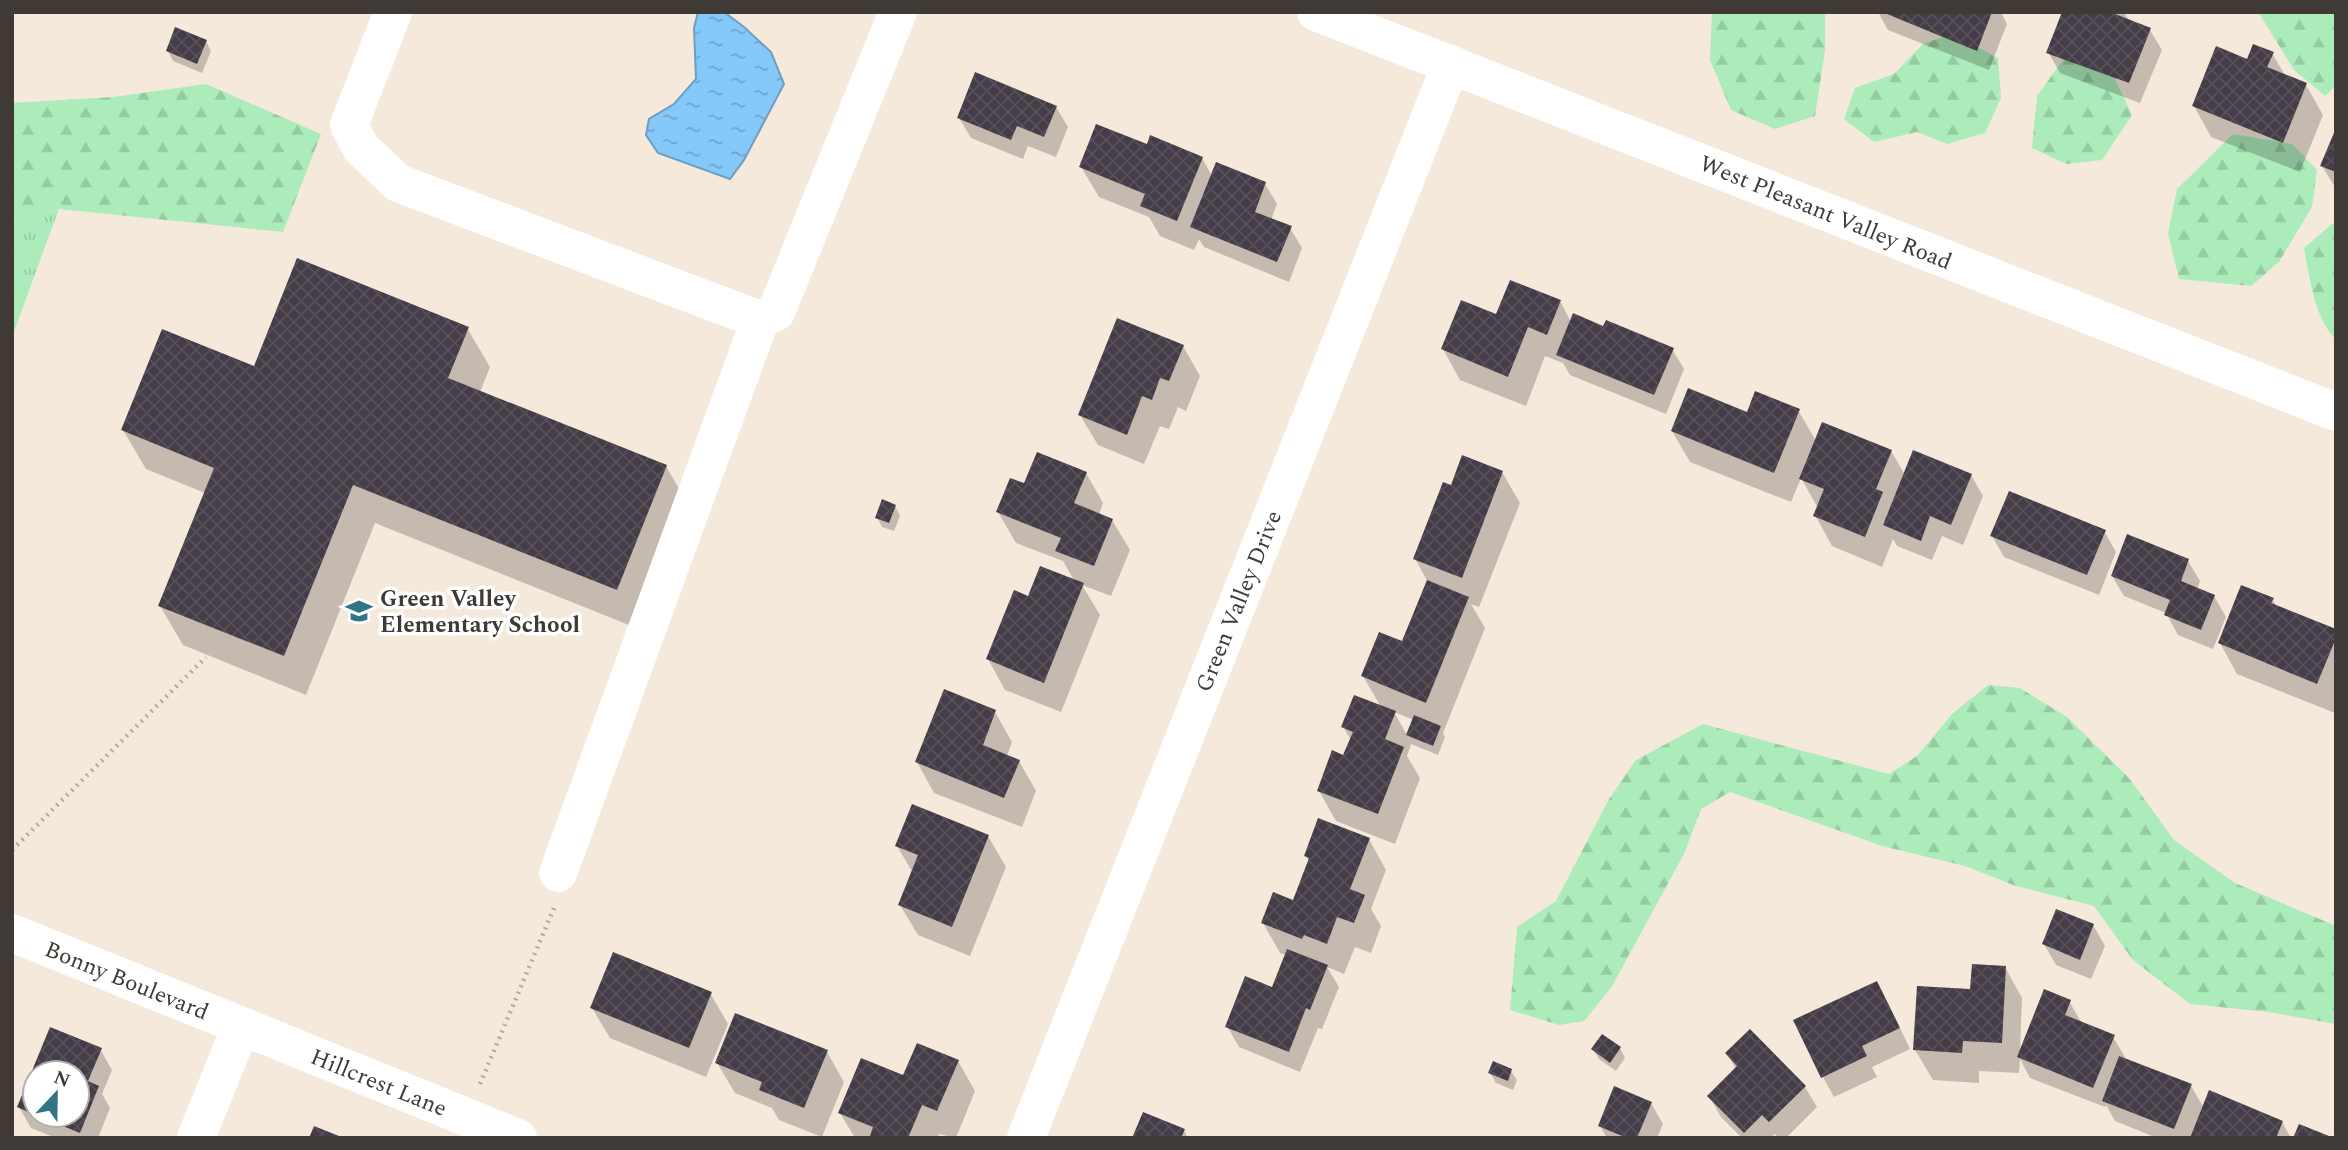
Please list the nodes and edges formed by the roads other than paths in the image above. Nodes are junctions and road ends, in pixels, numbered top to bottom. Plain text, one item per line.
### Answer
1 (393, 12) edge
2 (898, 12) edge
3 (1316, 12) edge
4 (1451, 64) junction
5 (760, 320) junction
6 (2336, 412) edge
7 (558, 873) road end
8 (12, 933) edge
9 (241, 1026) junction
10 (196, 1138) edge
11 (518, 1138) edge
12 (1026, 1138) edge

1 - 5 street
2 - 5 street
3 - 4 street, West Pleasant Valley Road
4 - 6 street, West Pleasant Valley Road
4 - 12 street, Green Valley Drive
5 - 7 street
8 - 9 street, Bonny Boulevard
9 - 10 street
9 - 11 street, Hillcrest Lane

